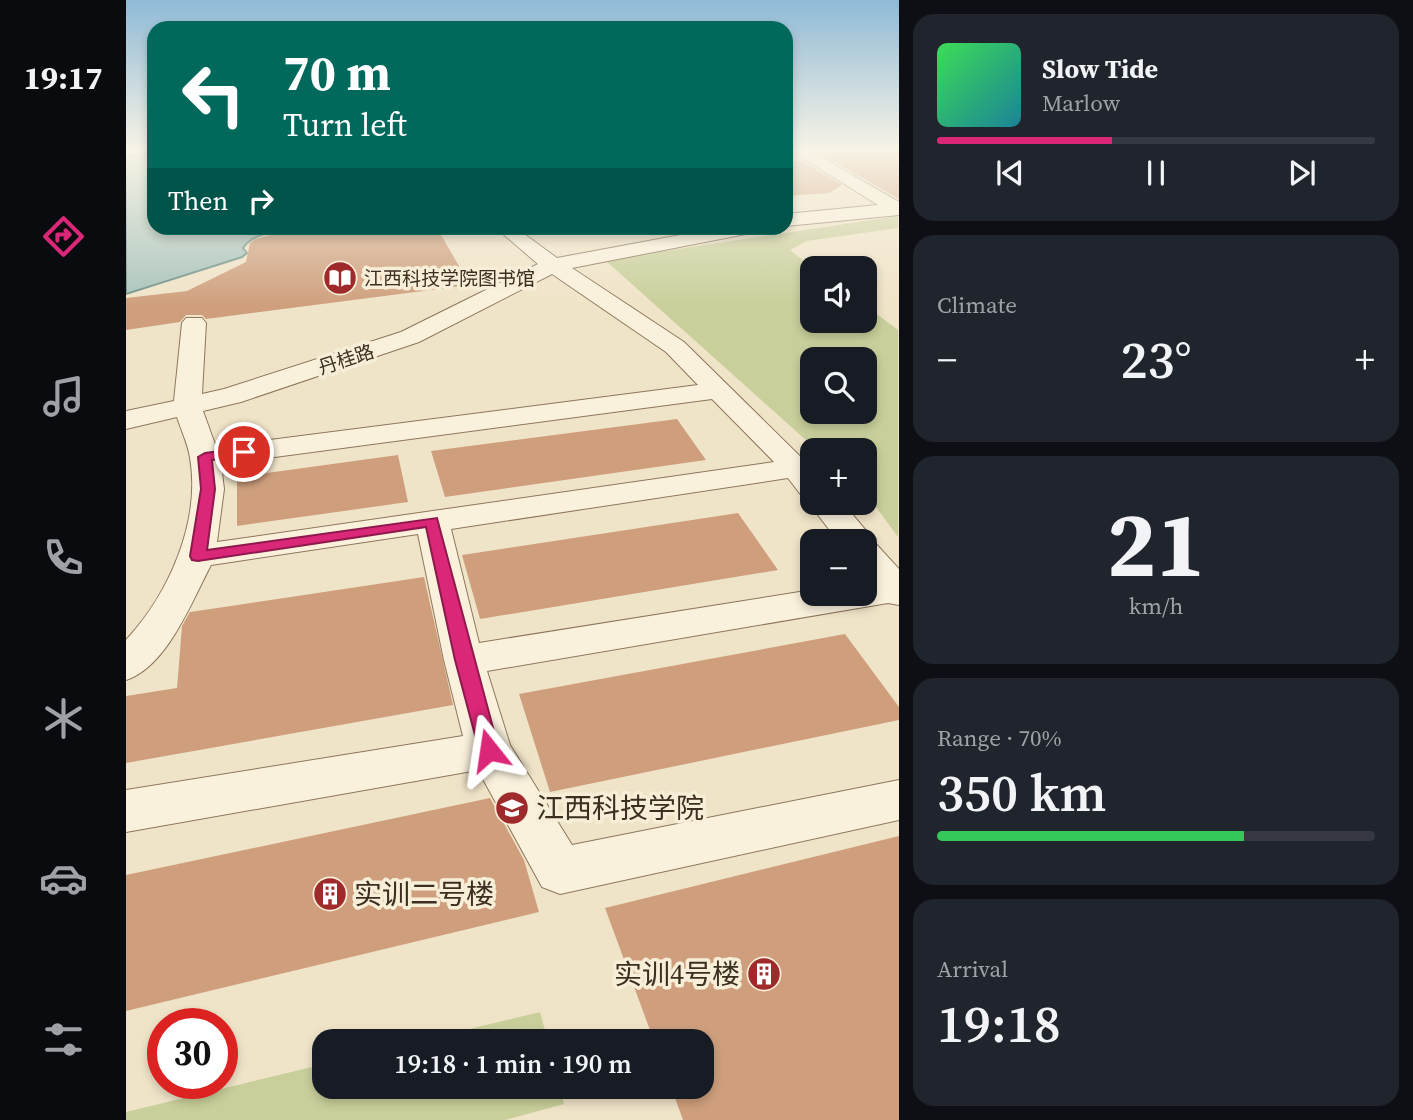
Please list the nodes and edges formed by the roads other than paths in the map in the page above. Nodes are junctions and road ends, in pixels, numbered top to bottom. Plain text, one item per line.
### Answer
1 (898, 209) edge
2 (793, 219) edge
3 (514, 235) edge
4 (709, 235) edge
5 (553, 265) junction
6 (194, 323) dead end
7 (719, 390) junction
8 (187, 406) junction
9 (126, 420) edge
10 (205, 457) junction
11 (800, 474) edge
12 (800, 478) edge
13 (835, 515) edge
14 (432, 521) junction
15 (846, 529) edge
16 (198, 556) junction
17 (877, 567) edge
18 (897, 591) edge
19 (464, 660) junction
20 (126, 665) edge
21 (489, 750) junction
22 (898, 800) edge
23 (126, 811) edge

1 - 2 street
3 - 5 street
4 - 5 street, 丹桂路
5 - 7 street
5 - 8 street, 丹桂路
6 - 8 street
7 - 10 street
7 - 11 street
8 - 9 street, 丹桂路
8 - 10 street
10 - 16 street
12 - 14 street
13 - 15 street
14 - 16 street
14 - 19 street
16 - 20 street
17 - 18 street
18 - 19 street
19 - 21 street
21 - 22 street
21 - 23 street

